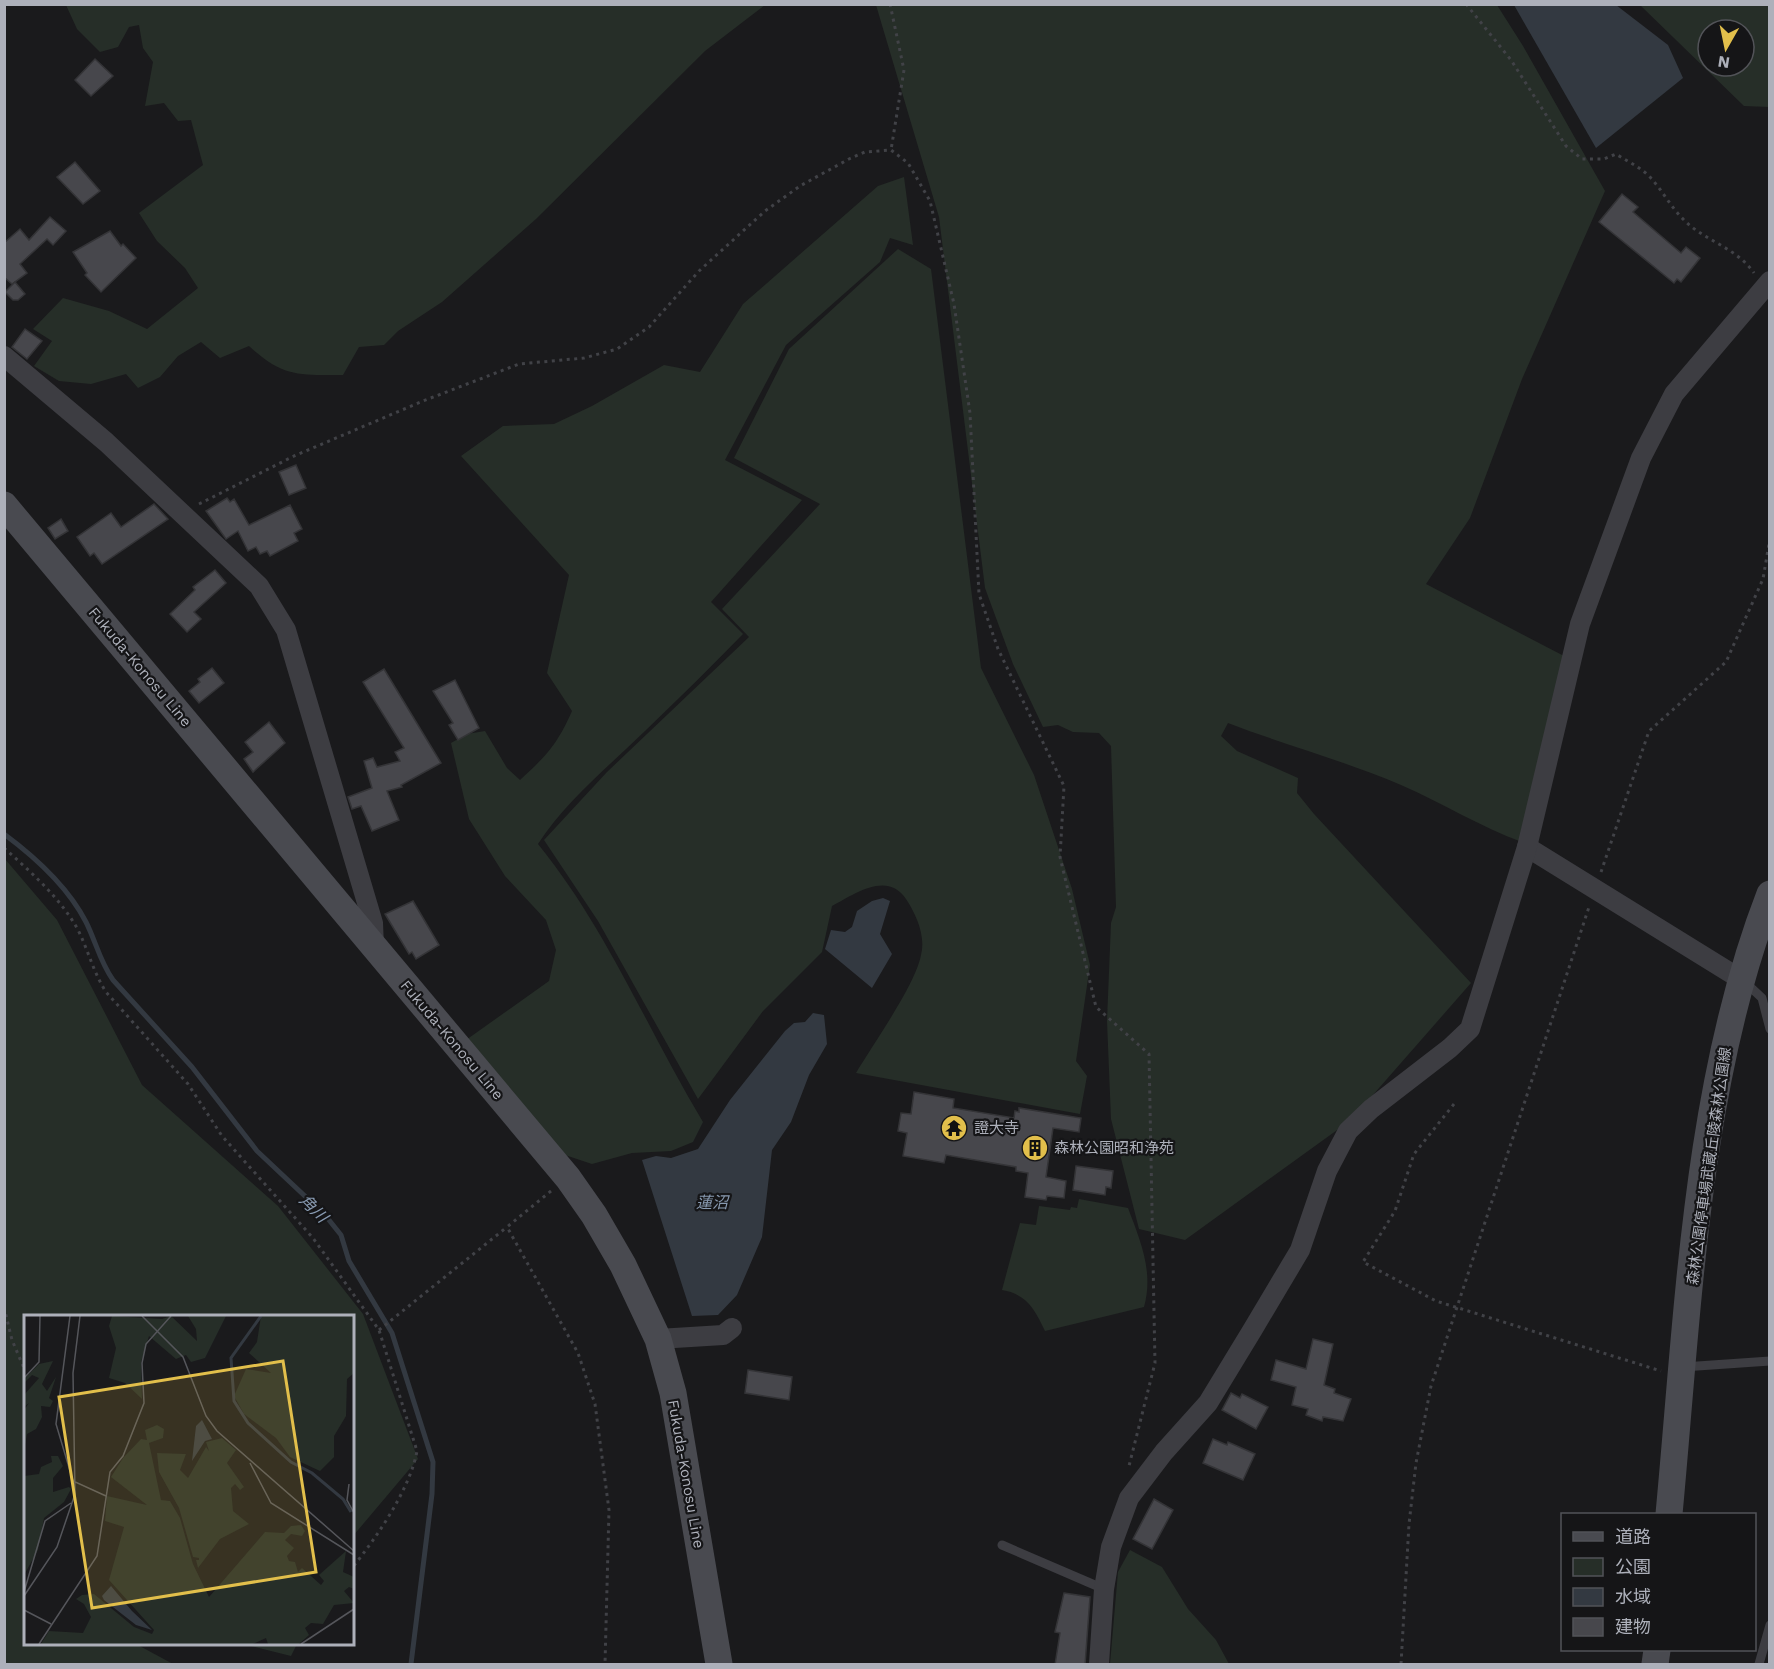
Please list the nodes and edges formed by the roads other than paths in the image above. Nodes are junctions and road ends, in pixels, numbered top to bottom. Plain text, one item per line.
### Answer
1 (1767, 283) edge
2 (4, 356) edge
3 (4, 505) edge
4 (1527, 847) junction
5 (1770, 894) edge
6 (374, 947) junction
7 (1742, 980) junction
8 (1770, 1029) edge
9 (732, 1328) dead end
10 (658, 1339) junction
11 (1770, 1361) edge
12 (1683, 1372) junction
13 (1670, 1513) edge
14 (1002, 1545) dead end
15 (1104, 1589) junction
16 (1770, 1625) edge
17 (719, 1665) edge
18 (1099, 1665) edge
19 (1759, 1665) edge

1 - 4 street
2 - 6 street
3 - 6 main road, Fukuda-Konosu Line
4 - 7 street
4 - 15 street
5 - 7 main road, 森林公園停車場武蔵丘陵森林公園線
6 - 10 main road, Fukuda-Konosu Line
7 - 8 lane
7 - 12 main road, 森林公園停車場武蔵丘陵森林公園線
9 - 10 street
10 - 17 main road, Fukuda-Konosu Line
11 - 12 lane
12 - 13 main road, 森林公園停車場武蔵丘陵森林公園線
14 - 15 lane
15 - 18 street
16 - 19 lane

